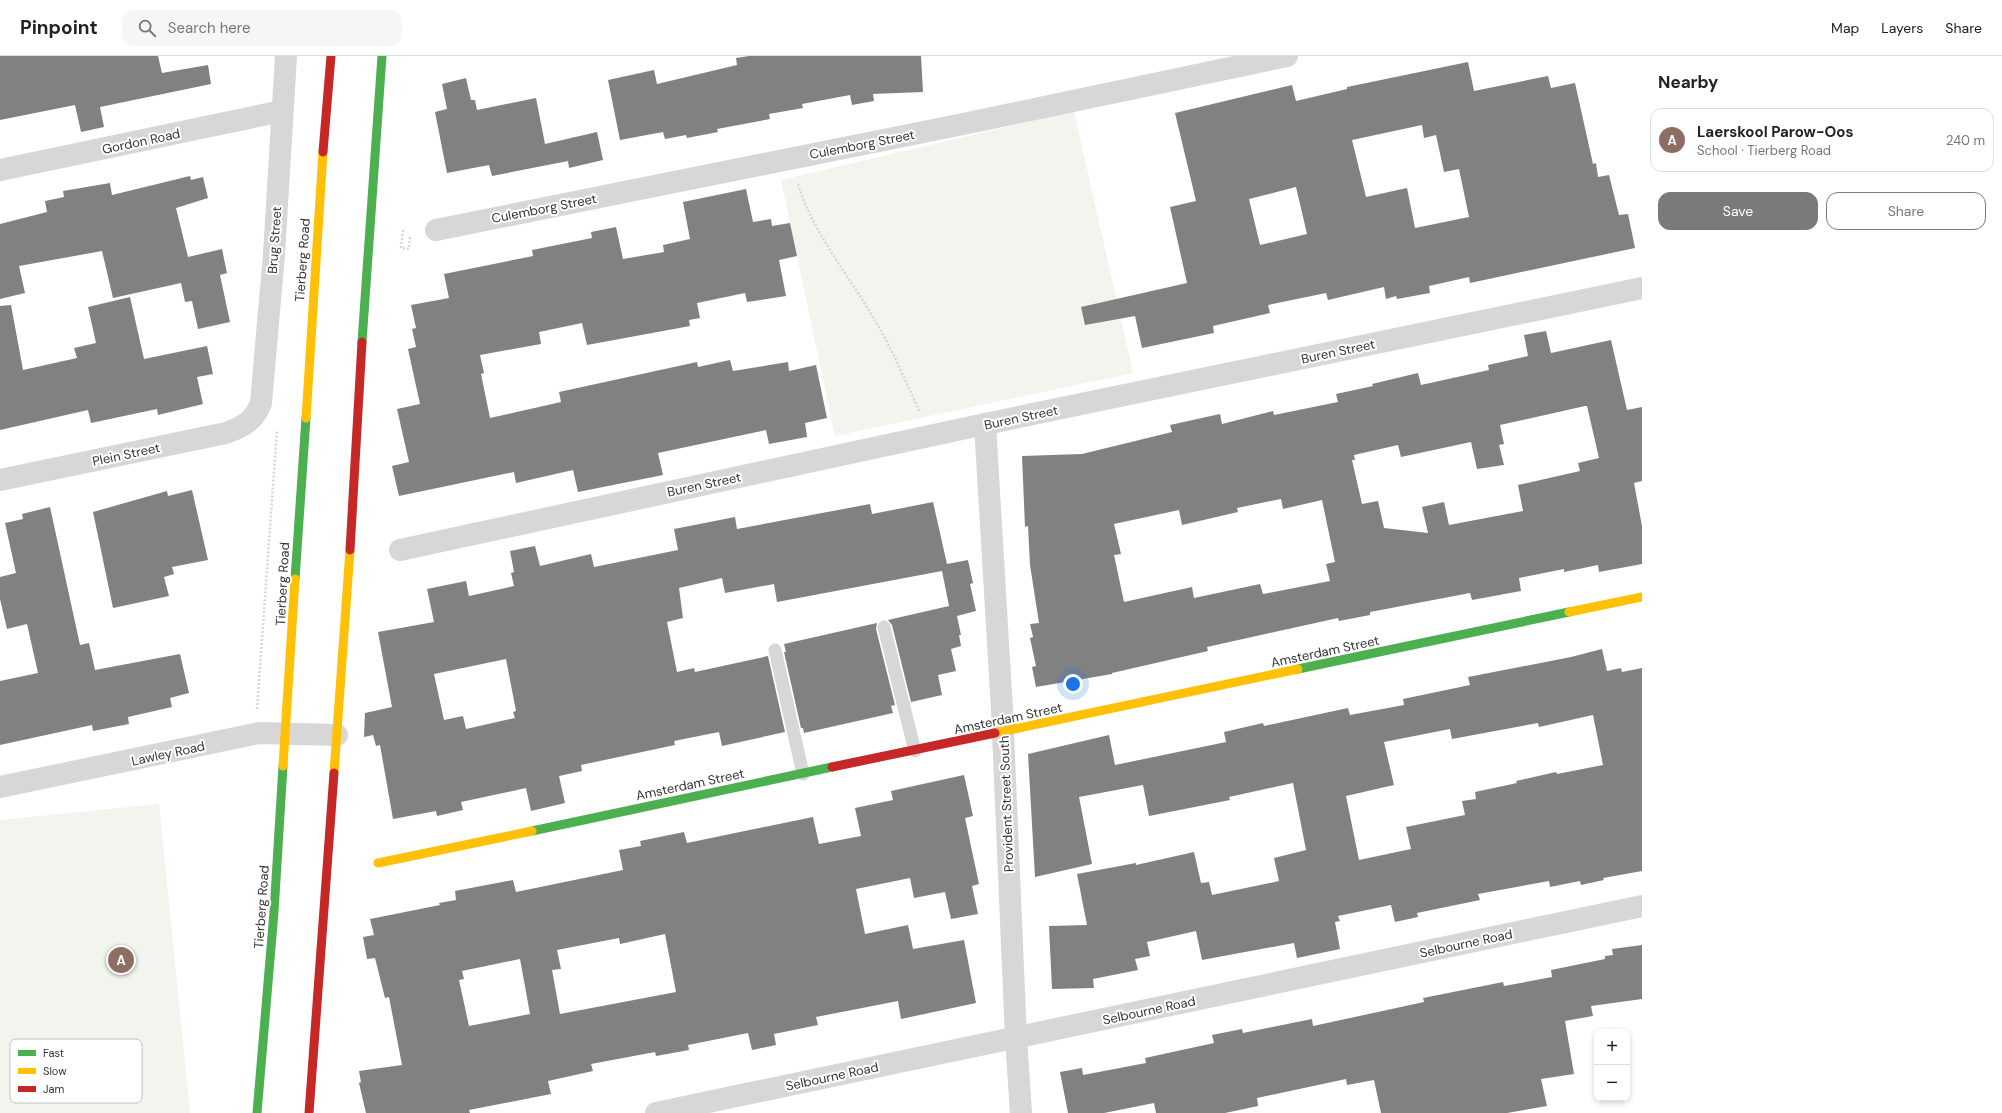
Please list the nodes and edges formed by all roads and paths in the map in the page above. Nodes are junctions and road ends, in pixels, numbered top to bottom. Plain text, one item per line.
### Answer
1 (286, 56) edge
2 (331, 56) edge
3 (382, 56) edge
4 (1287, 56) edge
5 (282, 111) junction
6 (0, 170) edge
7 (798, 183) dead end
8 (403, 230) dead end
9 (436, 230) dead end
10 (410, 232) dead end
11 (1642, 288) edge
12 (921, 418) dead end
13 (250, 421) joint
14 (985, 424) junction
15 (0, 480) edge
16 (400, 550) dead end
17 (1642, 597) edge
18 (884, 627) dead end
19 (775, 650) dead end
20 (1004, 732) junction
21 (286, 733) junction
22 (337, 735) junction
23 (915, 751) junction
24 (803, 774) junction
25 (0, 787) edge
26 (378, 862) dead end
27 (1642, 906) edge
28 (1016, 1038) junction
29 (257, 1113) edge
30 (309, 1113) edge
31 (656, 1113) edge
32 (1021, 1113) edge

1 - 5 street, Brug Street
2 - 21 main road, Tierberg Road
3 - 22 main road
4 - 9 street, Culemborg Street
5 - 6 street, Gordon Road
5 - 13 street, Brug Street
7 - 12 path
8 - 10 path
11 - 14 street, Buren Street
13 - 15 street, Plein Street
14 - 16 street, Buren Street
14 - 20 street, Provident Street South
17 - 20 main road, Amsterdam Street
18 - 23 lane
19 - 24 lane
20 - 23 main road, Amsterdam Street
20 - 28 street, Provident Street South
21 - 22 street, Lawley Road
21 - 25 street, Lawley Road
21 - 29 main road, Tierberg Road
22 - 30 main road
23 - 24 main road, Amsterdam Street
24 - 26 main road, Amsterdam Street
27 - 28 street, Selbourne Road
28 - 31 street, Selbourne Road
28 - 32 street, Provident Street South

